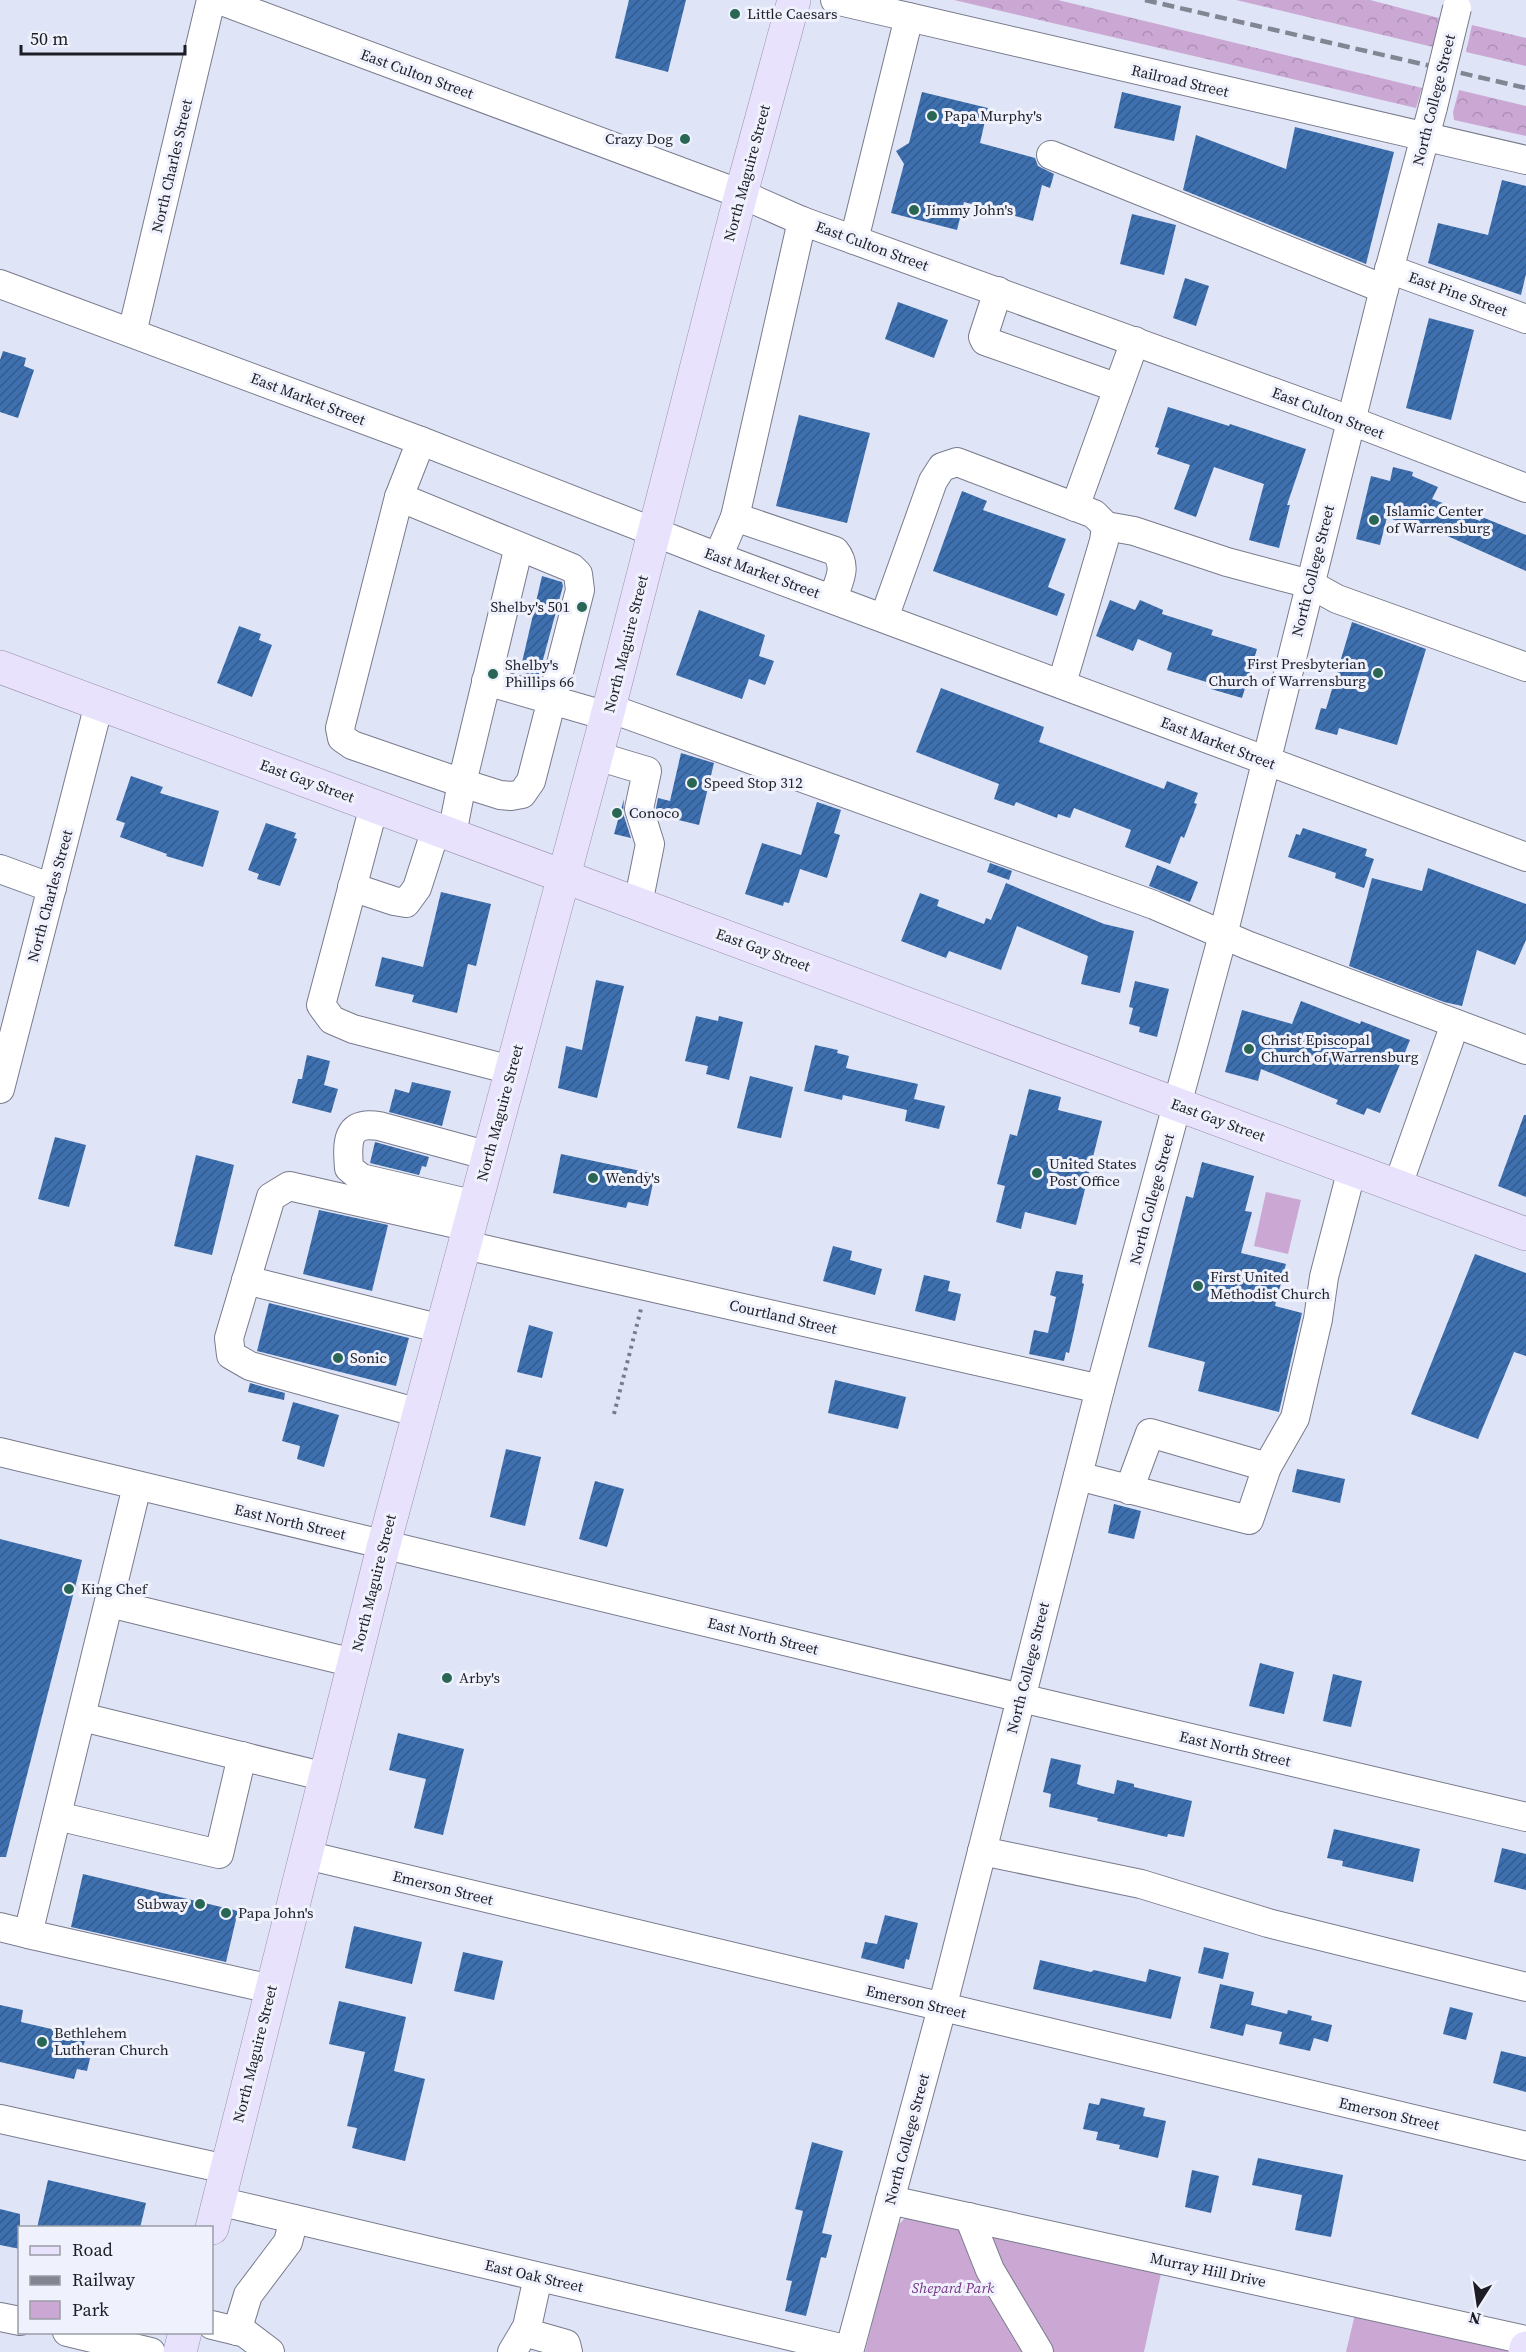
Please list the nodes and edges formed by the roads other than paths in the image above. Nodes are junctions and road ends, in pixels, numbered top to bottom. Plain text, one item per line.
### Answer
1 (211, 0) edge
2 (219, 0) edge
3 (794, 0) edge
4 (835, 0) edge
5 (1458, 4) edge
6 (909, 17) junction
7 (1425, 138) junction
8 (1052, 155) dead end
9 (1526, 160) edge
10 (741, 194) junction
11 (802, 221) junction
12 (854, 240) junction
13 (1387, 279) junction
14 (0, 284) edge
15 (999, 291) junction
16 (1526, 319) edge
17 (132, 333) junction
18 (1135, 341) junction
19 (1118, 388) junction
20 (1351, 421) junction
21 (421, 441) junction
22 (1526, 488) edge
23 (399, 497) junction
24 (1075, 507) junction
25 (735, 517) junction
26 (1106, 525) junction
27 (654, 532) junction
28 (519, 546) junction
29 (718, 557) junction
30 (1310, 584) junction
31 (832, 598) junction
32 (884, 618) junction
33 (1525, 665) edge
34 (0, 667) edge
35 (486, 681) junction
36 (1062, 683) junction
37 (552, 699) junction
38 (99, 704) junction
39 (608, 712) junction
40 (597, 756) junction
41 (1266, 761) junction
42 (462, 783) junction
43 (374, 806) junction
44 (444, 832) junction
45 (1526, 857) edge
46 (0, 869) edge
47 (564, 875) junction
48 (352, 887) junction
49 (52, 888) junction
50 (639, 904) junction
51 (1223, 935) junction
52 (1455, 1024) junction
53 (1526, 1050) edge
54 (511, 1070) junction
55 (0, 1089) edge
56 (1178, 1106) junction
57 (489, 1156) junction
58 (1352, 1169) junction
59 (1398, 1185) junction
60 (470, 1226) junction
61 (1526, 1234) edge
62 (246, 1280) junction
63 (442, 1329) junction
64 (1100, 1389) junction
65 (419, 1413) junction
66 (0, 1452) edge
67 (1267, 1467) junction
68 (1078, 1476) junction
69 (137, 1486) junction
70 (1130, 1490) junction
71 (384, 1544) junction
72 (109, 1604) junction
73 (354, 1663) junction
74 (1021, 1698) junction
75 (81, 1717) junction
76 (242, 1756) junction
77 (326, 1777) junction
78 (57, 1816) junction
79 (1526, 1817) edge
80 (982, 1851) junction
81 (306, 1855) junction
82 (0, 1927) edge
83 (28, 1934) junction
84 (1526, 1987) edge
85 (271, 1989) junction
86 (942, 2008) junction
87 (0, 2119) edge
88 (1526, 2146) edge
89 (226, 2169) junction
90 (890, 2200) junction
91 (215, 2215) edge
92 (969, 2217) junction
93 (294, 2219) junction
94 (538, 2277) junction
95 (0, 2317) edge
96 (18, 2321) edge
97 (224, 2328) edge
98 (76, 2334) edge
99 (184, 2334) edge
100 (1526, 2340) edge
101 (518, 2342) edge
102 (849, 2351) edge
103 (151, 2352) edge
104 (180, 2352) edge
105 (270, 2352) edge
106 (568, 2352) edge
107 (1039, 2352) edge

1 - 17 street, North Charles Street
2 - 10 street, East Culton Street
3 - 10 main road, North Maguire Street
4 - 6 street, Railroad Street
5 - 7 street, North College Street, bridge
6 - 7 street, Railroad Street
6 - 12 street
7 - 9 street, Railroad Street
7 - 13 street, North College Street
8 - 13 street, East Pine Street
10 - 11 street, East Culton Street
10 - 27 main road, North Maguire Street
11 - 12 street, East Culton Street
11 - 25 street
12 - 15 street, East Culton Street
13 - 16 street, East Pine Street
13 - 20 street, North College Street
14 - 17 street, East Market Street
15 - 18 street, East Culton Street
15 - 19 street
17 - 21 street, East Market Street
18 - 19 street
18 - 20 street, East Culton Street
19 - 24 street
20 - 22 street, East Culton Street
20 - 30 street, North College Street
21 - 23 street
21 - 27 street, East Market Street
23 - 28 street
23 - 42 street
24 - 26 street
24 - 32 street
25 - 29 street
25 - 31 street
26 - 30 street
26 - 36 street
27 - 29 street, East Market Street
27 - 39 main road, North Maguire Street
28 - 35 street
28 - 37 street
29 - 31 street, East Market Street
30 - 33 street
30 - 41 street, North College Street
31 - 32 street, East Market Street
32 - 36 street, East Market Street
34 - 38 main road, East Gay Street
35 - 37 street
35 - 42 street
36 - 41 street, East Market Street
37 - 39 street
37 - 42 street
38 - 43 main road, East Gay Street
38 - 49 street, North Charles Street
39 - 40 main road, North Maguire Street
39 - 51 street
40 - 47 main road, North Maguire Street
40 - 50 street
41 - 45 street, East Market Street
41 - 51 street, North College Street
42 - 44 street
43 - 44 main road, East Gay Street
43 - 48 street
44 - 47 main road, East Gay Street
44 - 48 street
46 - 49 street
47 - 50 main road, East Gay Street
47 - 54 main road, North Maguire Street
48 - 54 street
49 - 55 street, North Charles Street
50 - 56 main road, East Gay Street
51 - 52 street
51 - 56 street, North College Street
52 - 53 street
52 - 59 street
54 - 57 main road, North Maguire Street
56 - 58 main road, East Gay Street
56 - 64 street, North College Street
57 - 60 main road, North Maguire Street
57 - 60 street
58 - 59 main road, East Gay Street
58 - 67 street
59 - 61 main road, East Gay Street
60 - 62 street
60 - 63 main road, North Maguire Street
60 - 64 street, Courtland Street
62 - 63 street
62 - 65 street
63 - 65 main road, North Maguire Street
64 - 68 street, North College Street
65 - 71 main road, North Maguire Street
66 - 69 street, East North Street
67 - 70 street
67 - 70 street
68 - 70 street
68 - 74 street, North College Street
69 - 71 street, East North Street
69 - 72 street
71 - 73 main road, North Maguire Street
71 - 74 street, East North Street
72 - 73 street
72 - 75 street
73 - 77 main road, North Maguire Street
74 - 79 street, East North Street
74 - 80 street, North College Street
75 - 76 street
75 - 78 street
76 - 77 street
76 - 78 street
77 - 81 main road, North Maguire Street
78 - 83 street
80 - 84 street
80 - 86 street, North College Street
81 - 85 main road, North Maguire Street
81 - 86 street, Emerson Street
82 - 83 street
83 - 85 street
85 - 89 main road, North Maguire Street
86 - 88 street, Emerson Street
86 - 90 street, North College Street
87 - 89 street
89 - 91 main road, North Maguire Street
90 - 92 street, Murray Hill Drive
90 - 102 street, North College Street
91 - 93 street, East Oak Street
92 - 100 street, Murray Hill Drive
92 - 107 street
93 - 94 street, East Oak Street
93 - 97 street
94 - 101 street
94 - 102 street, East Oak Street
95 - 96 street
97 - 105 street
98 - 103 street
99 - 104 main road
101 - 106 street

